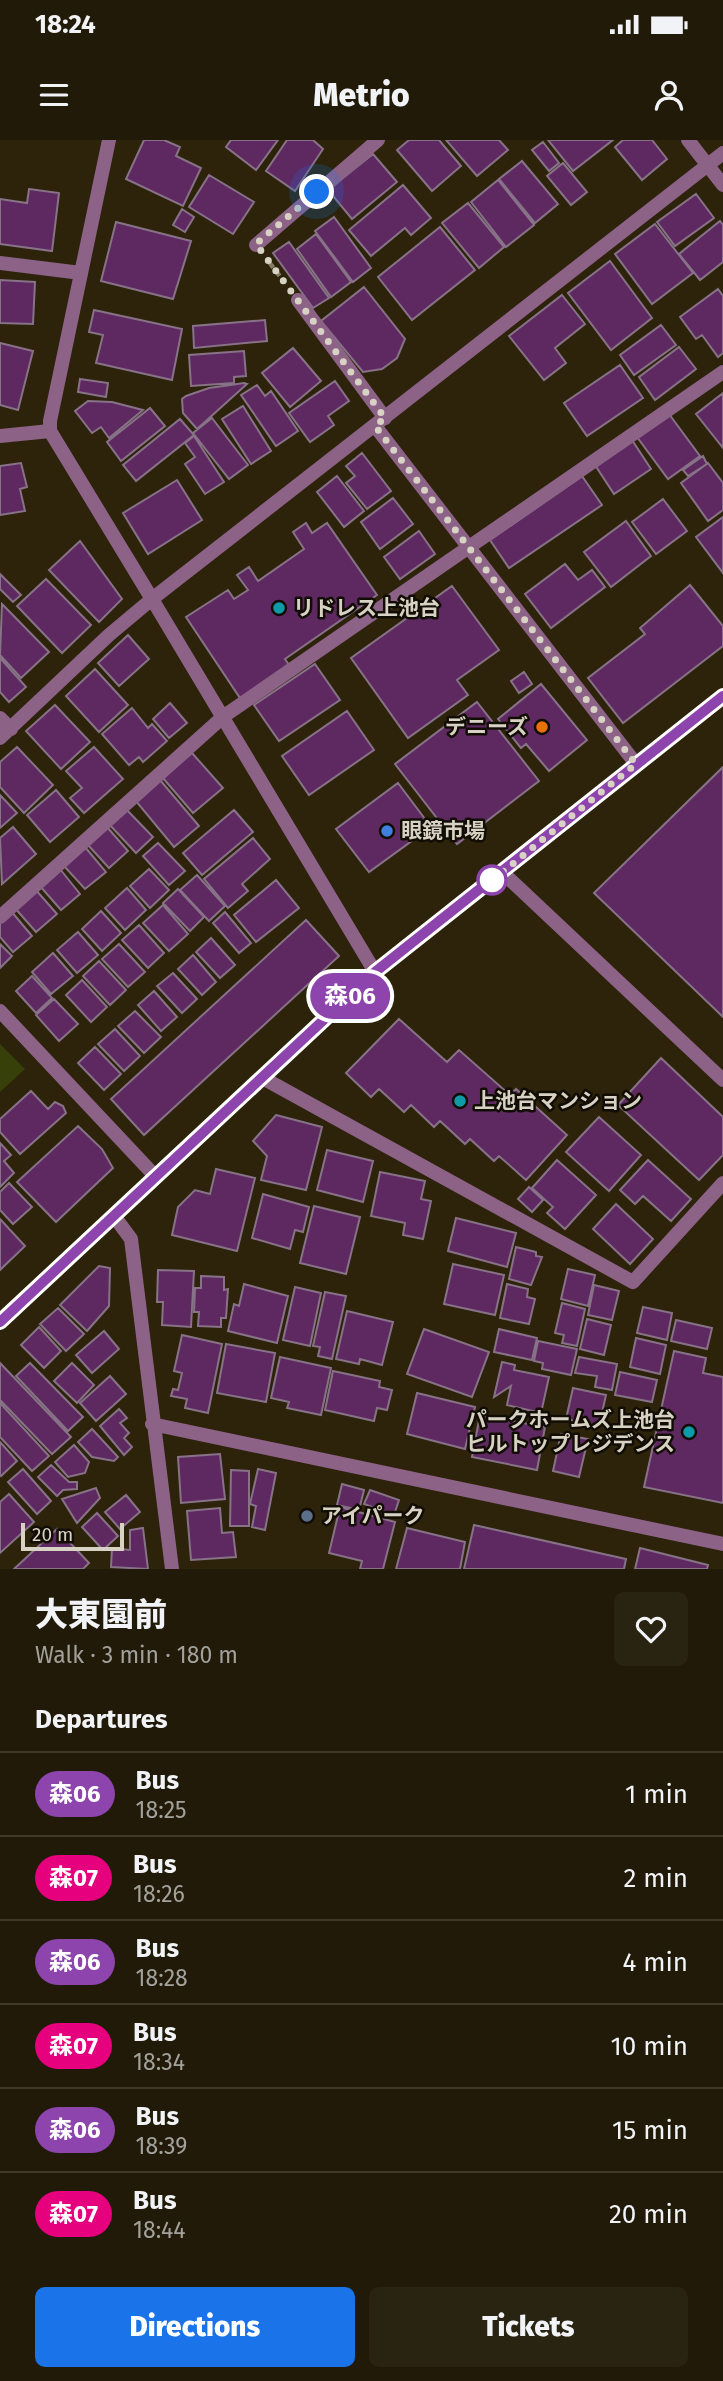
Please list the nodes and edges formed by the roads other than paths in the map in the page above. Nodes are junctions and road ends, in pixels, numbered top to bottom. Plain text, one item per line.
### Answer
1 (109, 140) edge
2 (378, 140) edge
3 (688, 140) edge
4 (723, 153) edge
5 (708, 165) junction
6 (723, 185) edge
7 (256, 244) road end
8 (0, 263) edge
9 (81, 273) junction
10 (298, 300) road end
11 (723, 372) edge
12 (380, 422) junction
13 (50, 432) junction
14 (0, 436) edge
15 (468, 548) junction
16 (152, 599) junction
17 (723, 696) edge
18 (224, 716) junction
19 (0, 718) edge
20 (5, 734) edge
21 (636, 764) junction
22 (502, 872) junction
23 (0, 916) edge
24 (375, 972) junction
25 (0, 1011) edge
26 (261, 1077) junction
27 (723, 1080) edge
28 (156, 1177) junction
29 (723, 1183) edge
30 (114, 1216) junction
31 (0, 1322) edge
32 (152, 1424) junction
33 (723, 1544) edge
34 (172, 1569) edge

1 - 9 street
2 - 7 street
3 - 5 street
4 - 5 street
5 - 6 street
5 - 12 street
8 - 9 street
9 - 13 street
10 - 12 street
11 - 15 street
12 - 15 street
12 - 16 street
13 - 14 street
13 - 16 street
15 - 18 street
15 - 21 street
16 - 18 street
16 - 20 street
17 - 21 street
18 - 23 street
18 - 24 street
19 - 20 street
21 - 22 street
22 - 24 street
22 - 27 street
24 - 26 street
25 - 28 street
26 - 28 street
26 - 29 street
28 - 30 street
30 - 31 street
30 - 32 street
32 - 33 street
32 - 34 street

